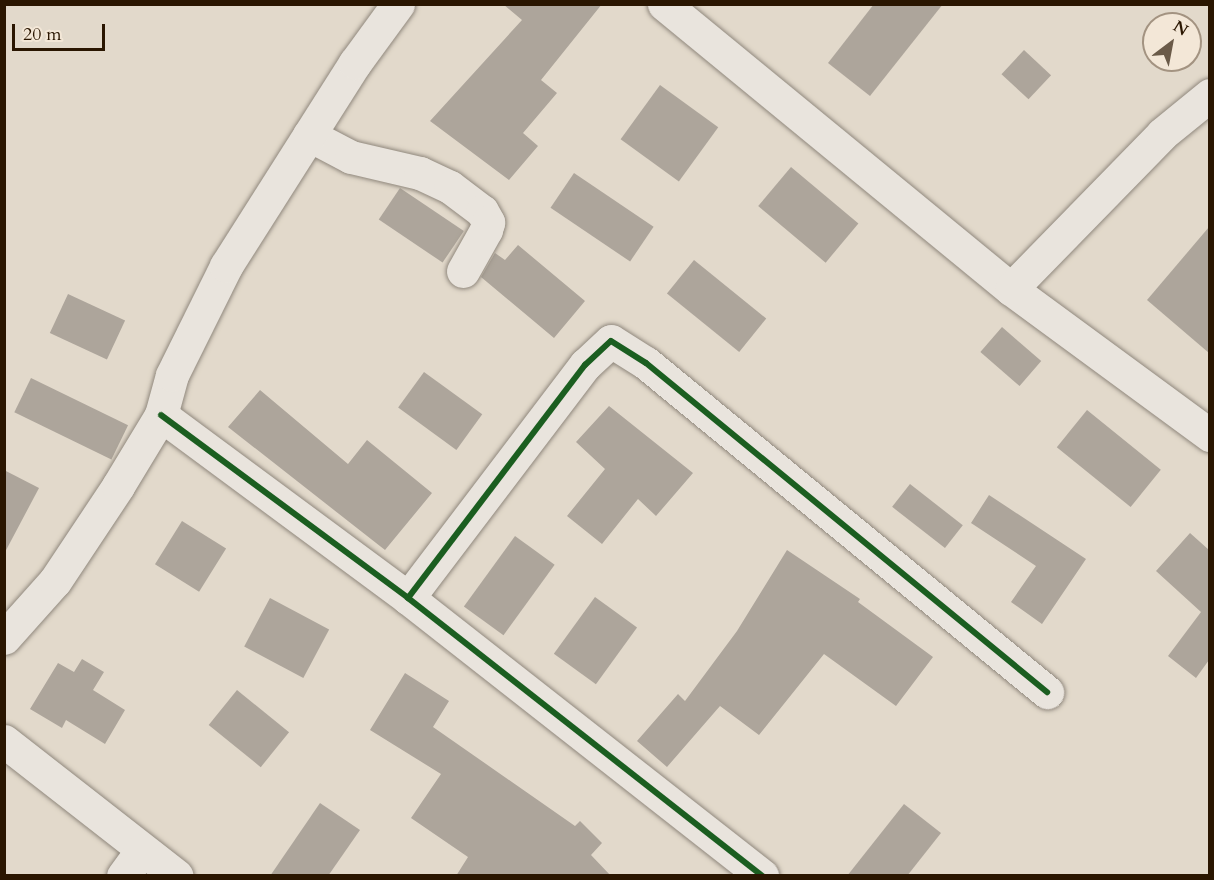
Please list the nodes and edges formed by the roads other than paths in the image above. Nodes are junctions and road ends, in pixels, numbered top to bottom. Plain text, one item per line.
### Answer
1 (398, 4) edge
2 (681, 9) edge
3 (1209, 95) edge
4 (309, 135) junction
5 (463, 271) dead end
6 (1011, 289) junction
7 (161, 416) junction
8 (1209, 435) edge
9 (408, 598) junction
10 (4, 638) edge
11 (1047, 692) dead end
12 (4, 741) edge
13 (132, 863) edge
14 (177, 876) edge
15 (762, 876) edge

1 - 4 street
2 - 6 street
3 - 6 street
4 - 5 street
4 - 7 street
6 - 8 street
7 - 9 street
7 - 10 street
9 - 11 street
9 - 15 street
12 - 13 street
13 - 14 street

